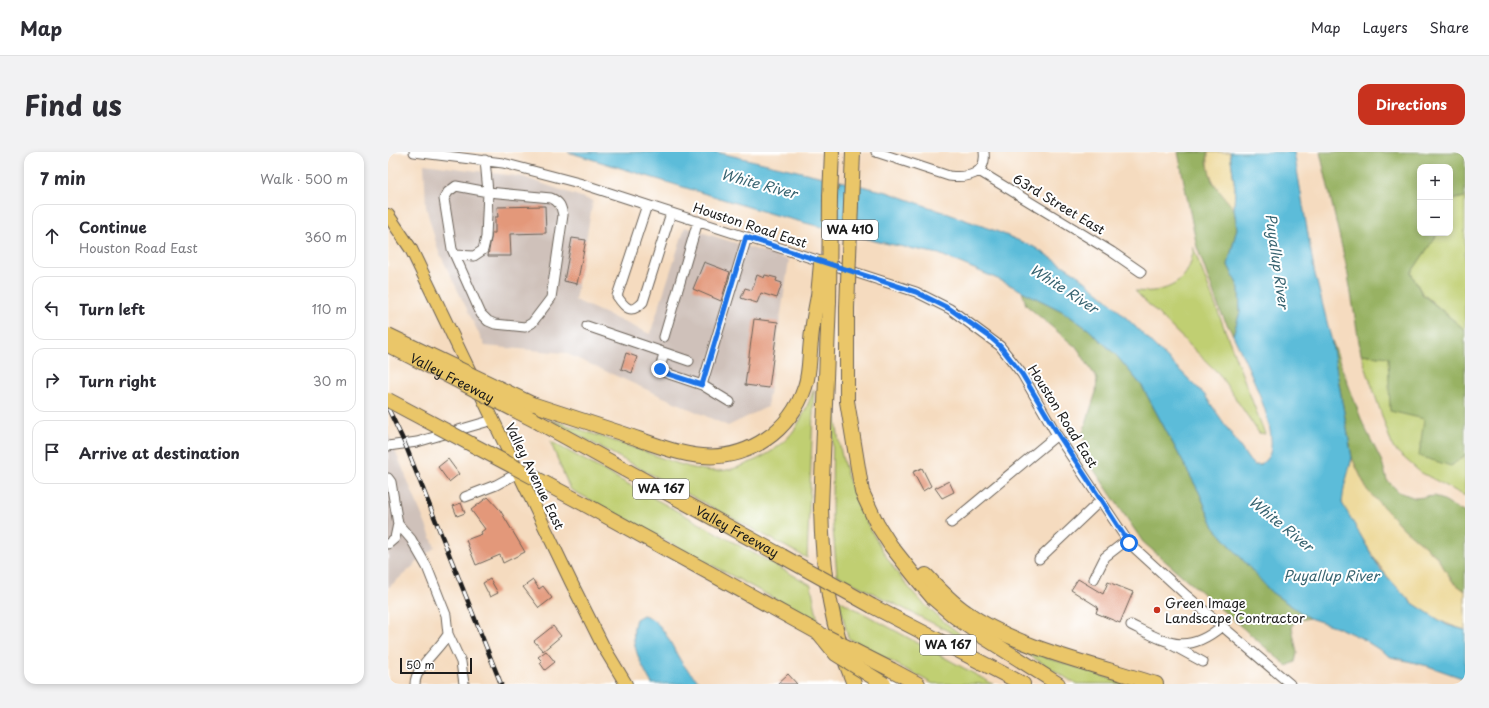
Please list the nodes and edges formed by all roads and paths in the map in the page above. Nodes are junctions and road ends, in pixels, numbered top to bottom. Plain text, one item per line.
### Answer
1 (414, 152) edge
2 (832, 152) edge
3 (852, 152) edge
4 (876, 152) edge
5 (984, 152) edge
6 (485, 160) junction
7 (979, 171) junction
8 (488, 192) junction
9 (647, 205) junction
10 (671, 213) junction
11 (388, 215) edge
12 (698, 221) junction
13 (746, 237) junction
14 (455, 254) junction
15 (1141, 272) dead end
16 (823, 298) junction
17 (587, 326) dead end
18 (388, 335) edge
19 (664, 337) dead end
20 (388, 345) edge
21 (664, 354) junction
22 (689, 361) dead end
23 (702, 385) junction
24 (388, 400) edge
25 (730, 402) dead end
26 (493, 420) junction
27 (1058, 434) junction
28 (388, 446) edge
29 (854, 447) junction
30 (518, 472) junction
31 (388, 478) edge
32 (465, 497) dead end
33 (1100, 501) junction
34 (951, 523) dead end
35 (398, 524) junction
36 (1127, 540) junction
37 (388, 544) edge
38 (1039, 559) dead end
39 (1094, 579) dead end
40 (1131, 625) dead end
41 (1222, 626) junction
42 (819, 633) junction
43 (448, 634) junction
44 (1168, 642) junction
45 (1203, 662) dead end
46 (415, 684) edge
47 (464, 684) edge
48 (626, 684) edge
49 (854, 684) edge
50 (884, 684) edge
51 (918, 684) edge
52 (1023, 684) edge
53 (1058, 684) edge
54 (1156, 684) edge
55 (1290, 684) edge

1 - 6 street, Houston Road East
2 - 16 highway, bridge
3 - 29 highway, WA 410, bridge
4 - 7 street
5 - 7 street
6 - 8 street
6 - 9 street, Houston Road East
7 - 15 street, 63rd Street East
8 - 14 street
8 - 14 street
8 - 14 street
9 - 10 street, Houston Road East
9 - 10 street
10 - 12 street, Houston Road East
11 - 26 main road, Valley Avenue East
12 - 13 street, Houston Road East
12 - 19 street
13 - 23 street
13 - 27 street, Houston Road East
16 - 18 highway, bridge
16 - 49 highway
17 - 21 street
20 - 52 highway, Valley Freeway / WA 167, bridge
21 - 22 street
21 - 23 street
23 - 25 street
24 - 42 highway, bridge
26 - 28 street
26 - 30 main road, Valley Avenue East
27 - 33 street, Houston Road East
27 - 34 street
29 - 53 highway
29 - 54 highway
30 - 32 street
30 - 48 main road, Valley Avenue East
31 - 35 street
33 - 36 street, Houston Road East
33 - 38 street
35 - 37 street
35 - 43 street
36 - 39 street
36 - 41 street, Houston Road East
40 - 44 street
41 - 44 street
41 - 55 street, Houston Road East
42 - 50 highway, bridge
42 - 51 highway, bridge
43 - 46 street
43 - 47 street
44 - 45 street

